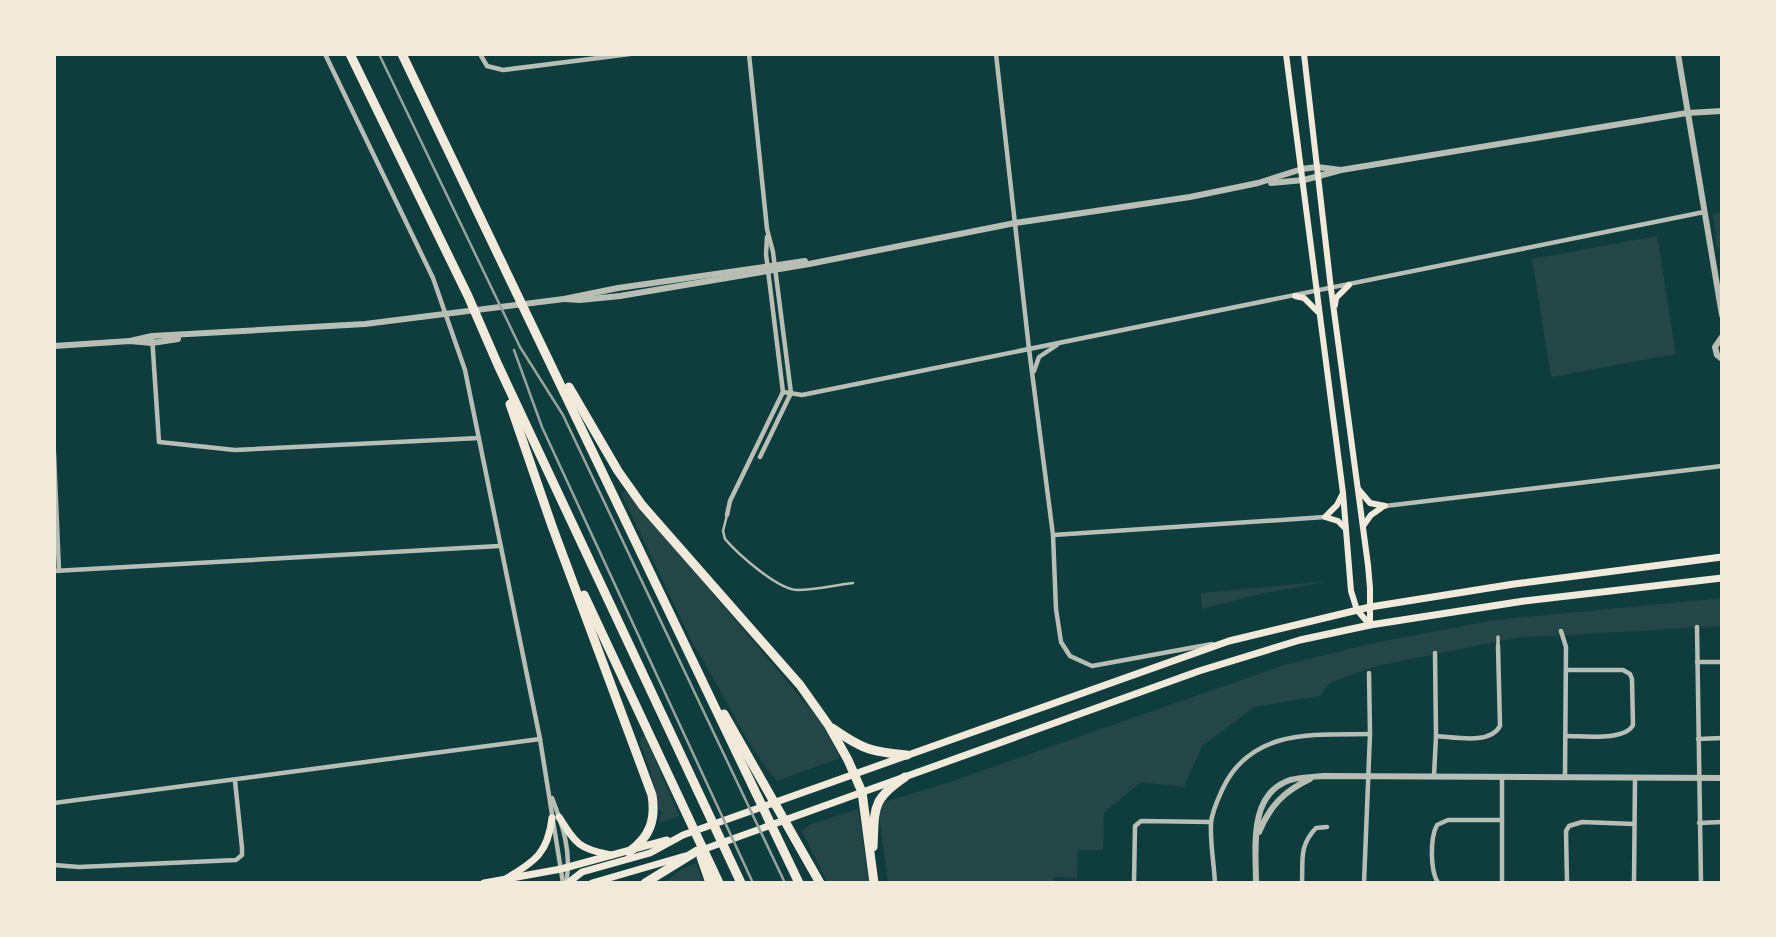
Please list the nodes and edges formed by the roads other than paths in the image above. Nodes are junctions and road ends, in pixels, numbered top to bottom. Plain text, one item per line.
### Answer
1 (325, 54) edge
2 (350, 54) edge
3 (402, 54) edge
4 (480, 54) edge
5 (630, 54) edge
6 (749, 54) edge
7 (996, 54) edge
8 (1286, 54) edge
9 (1304, 54) edge
10 (1678, 54) edge
11 (611, 55) edge
12 (1722, 111) edge
13 (1702, 112) junction
14 (1687, 113) junction
15 (1690, 131) junction
16 (1317, 167) junction
17 (1302, 169) junction
18 (1341, 170) junction
19 (1318, 178) junction
20 (1304, 180) junction
21 (1258, 183) junction
22 (1704, 212) junction
23 (1015, 223) junction
24 (771, 267) junction
25 (1349, 285) junction
26 (1331, 289) junction
27 (1318, 292) junction
28 (1295, 296) junction
29 (1334, 311) junction
30 (529, 315) junction
31 (1321, 316) junction
32 (1722, 316) edge
33 (1722, 337) edge
34 (152, 340) junction
35 (1063, 342) junction
36 (54, 345) edge
37 (1029, 349) junction
38 (1722, 359) edge
39 (498, 365) junction
40 (1033, 379) junction
41 (783, 392) junction
42 (791, 393) junction
43 (479, 438) junction
44 (54, 453) edge
45 (760, 457) dead end
46 (1720, 465) edge
47 (1358, 488) junction
48 (1343, 493) junction
49 (1385, 506) junction
50 (727, 515) joint
51 (1325, 517) junction
52 (552, 526) junction
53 (1363, 526) junction
54 (1345, 528) junction
55 (1053, 535) junction
56 (499, 546) junction
57 (1722, 557) edge
58 (57, 571) edge
59 (1722, 578) edge
60 (853, 583) dead end
61 (1370, 607) junction
62 (1357, 610) junction
63 (1370, 625) junction
64 (1697, 626) dead end
65 (1562, 630) dead end
66 (1498, 637) dead end
67 (1229, 641) junction
68 (1498, 646) joint
69 (688, 653) junction
70 (1434, 653) dead end
71 (1697, 662) junction
72 (1722, 662) edge
73 (1566, 670) junction
74 (1368, 673) dead end
75 (829, 726) junction
76 (1370, 734) junction
77 (1436, 736) junction
78 (1566, 736) junction
79 (1722, 738) edge
80 (540, 739) junction
81 (1698, 739) junction
82 (907, 755) junction
83 (854, 774) junction
84 (1369, 776) junction
85 (1434, 776) junction
86 (905, 777) junction
87 (1502, 777) junction
88 (1565, 777) junction
89 (1635, 778) junction
90 (1699, 778) junction
91 (1722, 778) edge
92 (235, 780) junction
93 (862, 792) junction
94 (54, 803) edge
95 (681, 807) junction
96 (555, 817) junction
97 (1502, 820) junction
98 (1211, 822) junction
99 (1722, 822) edge
100 (1699, 823) junction
101 (1634, 824) junction
102 (1327, 827) dead end
103 (683, 835) junction
104 (629, 852) junction
105 (693, 853) junction
106 (615, 856) junction
107 (54, 865) edge
108 (565, 868) junction
109 (873, 878) edge
110 (502, 881) junction
111 (484, 883) edge
112 (566, 883) edge
113 (592, 883) edge
114 (645, 883) edge
115 (710, 883) edge
116 (719, 883) edge
117 (741, 883) edge
118 (800, 883) edge
119 (820, 883) edge
120 (1134, 883) edge
121 (1215, 883) edge
122 (1256, 883) edge
123 (1302, 883) edge
124 (1364, 883) edge
125 (1438, 883) edge
126 (1502, 883) edge
127 (1567, 883) edge
128 (1634, 883) edge
129 (1701, 883) edge

1 - 43 street
2 - 39 highway
3 - 30 highway
4 - 11 street
5 - 11 street
6 - 24 street
7 - 23 street
8 - 17 main road
9 - 16 main road
10 - 14 street
12 - 13 street
13 - 14 street
13 - 15 street
14 - 15 street
14 - 18 street
15 - 22 street
16 - 17 street
16 - 18 street
16 - 19 main road
17 - 20 main road
17 - 21 street
18 - 19 street
19 - 20 street
19 - 26 main road
20 - 21 street
20 - 27 main road
21 - 23 street
22 - 25 street
22 - 32 street
23 - 24 street
23 - 37 street
24 - 34 street
24 - 41 street
24 - 42 street
25 - 26 street
25 - 29 main road
26 - 27 street
26 - 29 main road
27 - 28 street
27 - 31 main road
28 - 31 main road
28 - 35 street
29 - 47 main road
30 - 69 highway
30 - 75 highway
31 - 48 main road
33 - 38 street
34 - 36 street
34 - 43 street
35 - 37 street
35 - 40 street
37 - 40 street
37 - 42 street
39 - 52 highway
39 - 117 highway
40 - 55 street
41 - 42 street
41 - 50 street
42 - 45 street
43 - 56 street
44 - 58 street
46 - 49 street
47 - 49 main road
47 - 53 main road
48 - 51 main road
48 - 54 main road
49 - 53 main road
50 - 60 lane
51 - 54 main road
51 - 55 street
52 - 95 highway
52 - 104 highway
53 - 61 main road
54 - 62 main road
55 - 67 street
56 - 58 street
56 - 80 street
57 - 61 main road
59 - 63 main road
61 - 62 main road
61 - 63 main road
62 - 63 main road
62 - 67 main road
63 - 86 main road
64 - 71 street
65 - 73 street
66 - 68 street
67 - 82 main road
68 - 77 street
69 - 118 highway
69 - 119 highway
70 - 77 street
71 - 72 street
71 - 81 street
73 - 78 street
73 - 78 street
74 - 76 street
75 - 82 highway
75 - 83 highway
76 - 84 street
76 - 98 street
77 - 85 street
78 - 88 street
79 - 81 street
80 - 92 street
80 - 96 street
81 - 90 street
82 - 83 main road
83 - 93 highway
83 - 103 main road
84 - 85 street
84 - 122 street
84 - 124 street
85 - 87 street
86 - 93 main road
86 - 109 highway
87 - 88 street
87 - 97 street
88 - 89 street
89 - 90 street
89 - 101 street
90 - 91 street
90 - 100 street
92 - 94 street
92 - 107 street
93 - 105 main road
93 - 109 highway
95 - 115 highway
95 - 116 highway
96 - 106 main road
96 - 108 street
96 - 108 street
96 - 110 main road
97 - 125 street
97 - 126 street
98 - 120 street
98 - 121 street
99 - 100 street
100 - 129 street
101 - 127 street
101 - 128 street
102 - 123 street
103 - 104 main road
103 - 112 main road
104 - 106 main road
105 - 113 main road
105 - 114 highway
106 - 108 main road
108 - 110 main road
108 - 112 street
108 - 112 street
110 - 111 main road

